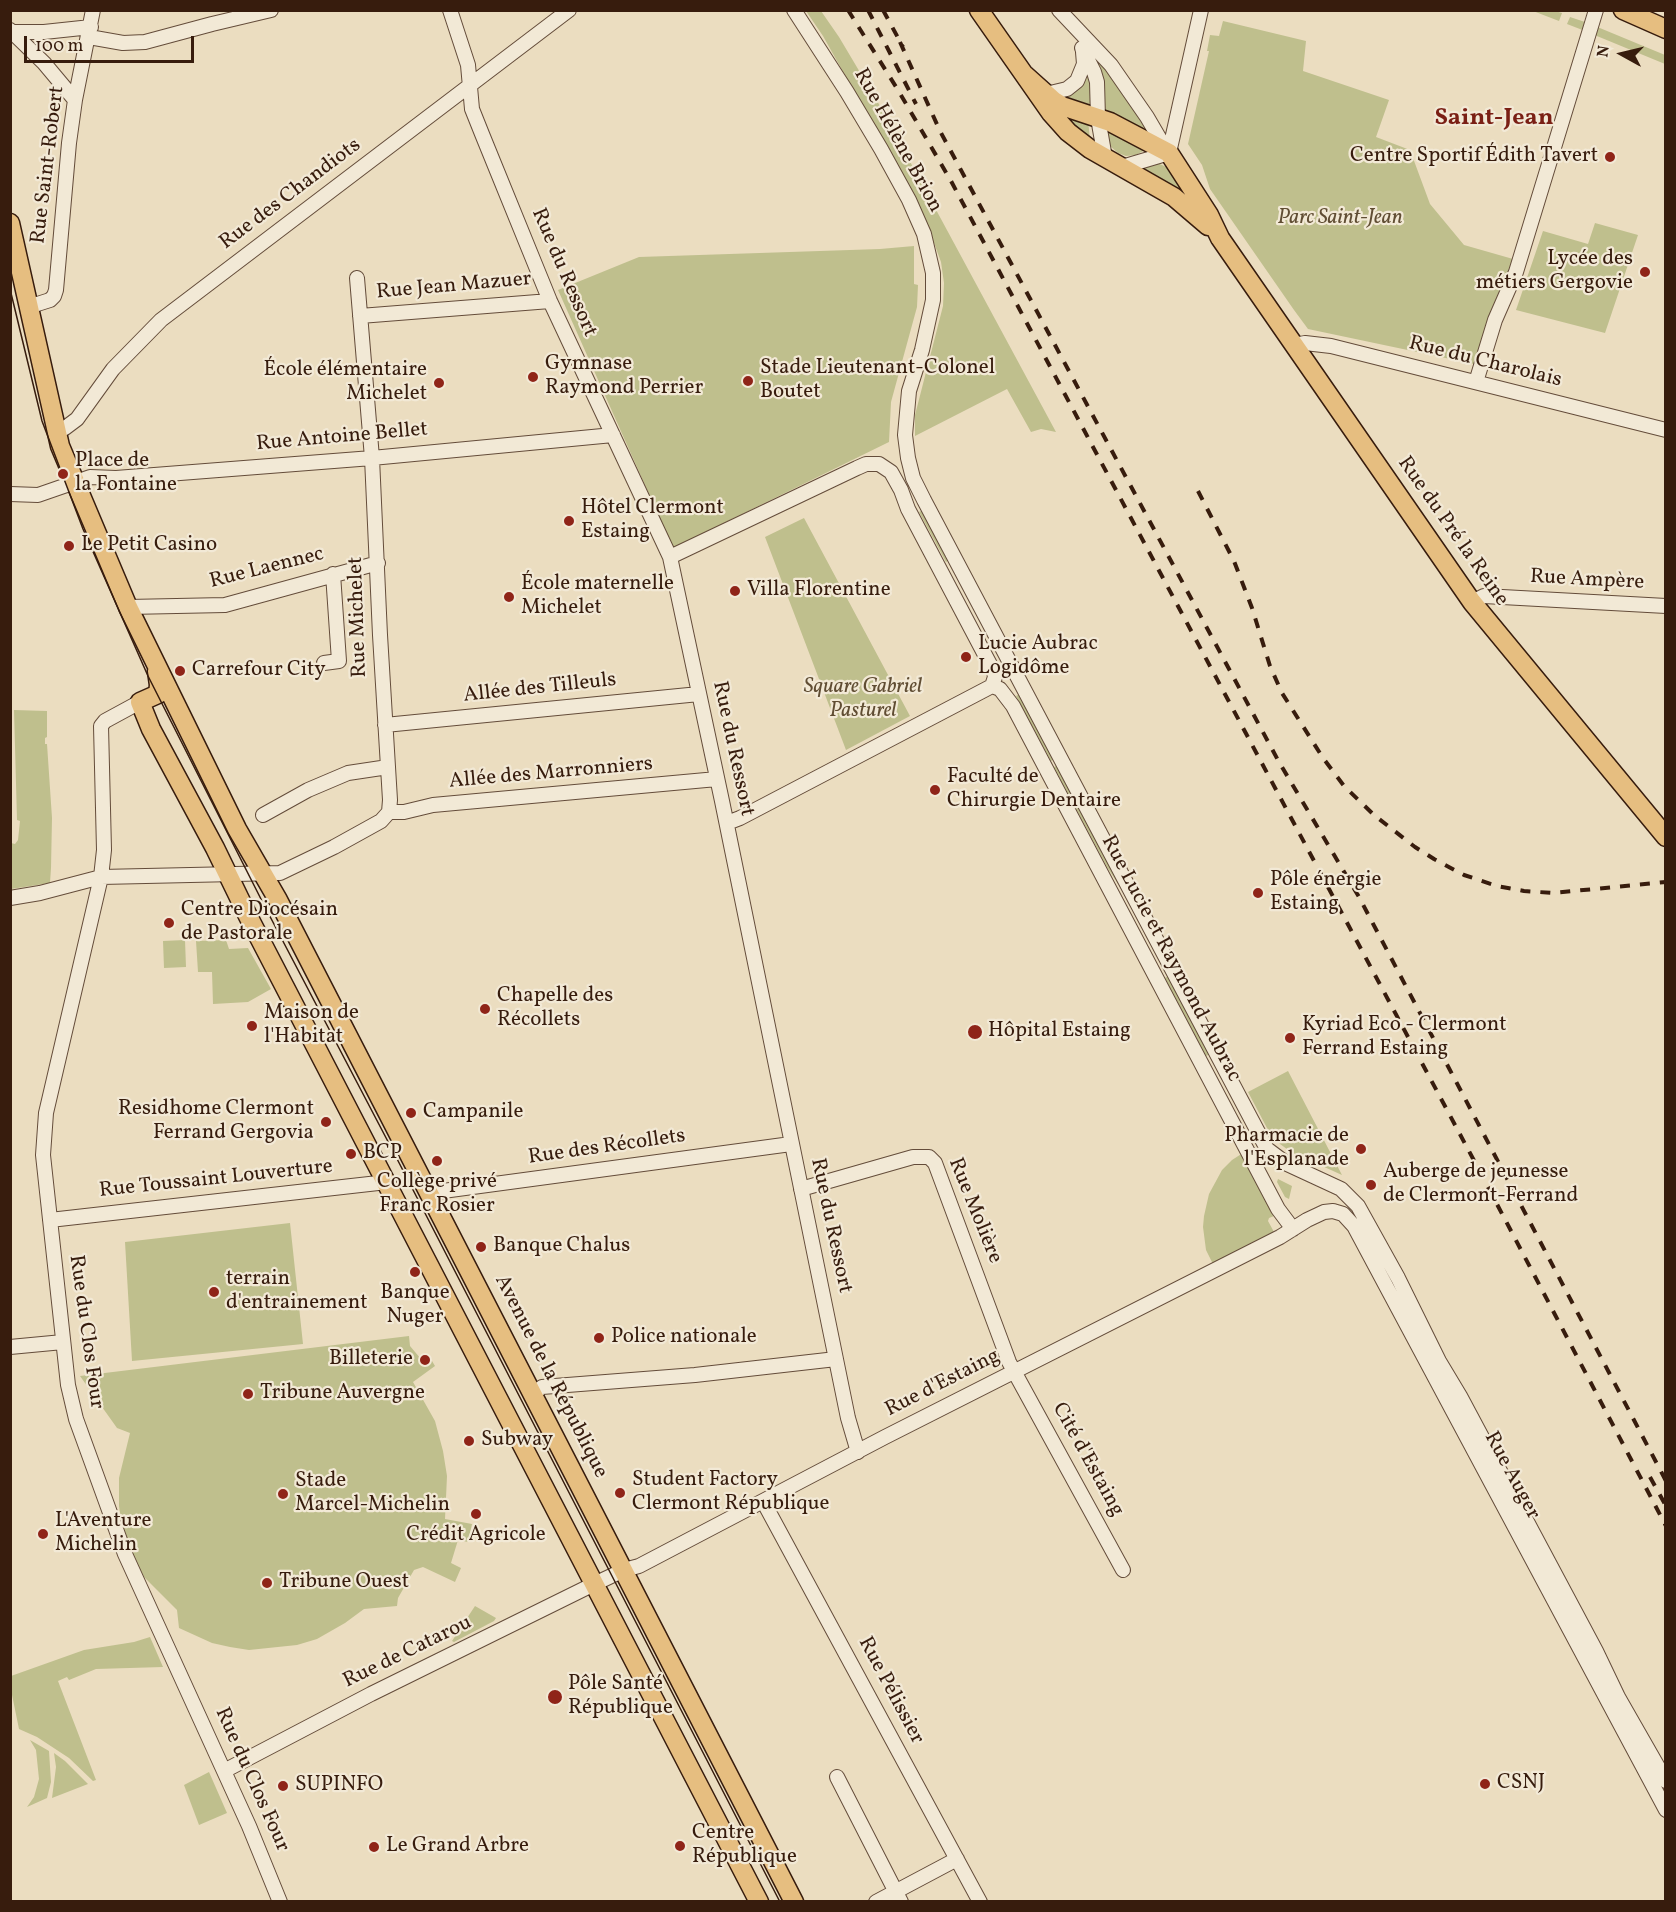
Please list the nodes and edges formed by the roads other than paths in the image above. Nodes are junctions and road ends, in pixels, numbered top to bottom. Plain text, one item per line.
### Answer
1 (93, 10) edge
2 (271, 10) edge
3 (450, 10) edge
4 (569, 10) edge
5 (794, 10) edge
6 (979, 10) edge
7 (1059, 10) edge
8 (1201, 10) edge
9 (1596, 10) edge
10 (1623, 10) edge
11 (1069, 23) junction
12 (1665, 29) edge
13 (11, 31) edge
14 (90, 32) junction
15 (1082, 48) junction
16 (1025, 75) junction
17 (469, 87) junction
18 (1046, 94) junction
19 (75, 100) junction
20 (1098, 118) junction
21 (1169, 153) junction
22 (1105, 158) junction
23 (1122, 167) junction
24 (10, 223) edge
25 (1220, 238) junction
26 (357, 278) dead end
27 (550, 301) junction
28 (28, 307) junction
29 (360, 316) junction
30 (1294, 345) junction
31 (1476, 382) junction
32 (57, 421) junction
33 (1665, 430) edge
34 (613, 435) junction
35 (372, 458) junction
36 (76, 481) junction
37 (10, 494) edge
38 (670, 557) junction
39 (378, 563) junction
40 (333, 574) junction
41 (1472, 602) junction
42 (1665, 606) edge
43 (128, 607) junction
44 (324, 663) dead end
45 (157, 666) junction
46 (992, 686) junction
47 (699, 694) junction
48 (147, 699) junction
49 (181, 712) junction
50 (385, 726) junction
51 (388, 767) junction
52 (717, 779) junction
53 (389, 812) junction
54 (263, 815) dead end
55 (727, 823) junction
56 (1665, 837) edge
57 (262, 874) junction
58 (229, 875) junction
59 (102, 878) junction
60 (10, 898) edge
61 (791, 1144) junction
62 (387, 1182) junction
63 (801, 1189) junction
64 (428, 1192) junction
65 (50, 1220) junction
66 (1293, 1229) junction
67 (63, 1341) junction
68 (10, 1347) edge
69 (836, 1359) junction
70 (1015, 1371) junction
71 (533, 1394) junction
72 (858, 1452) junction
73 (763, 1501) junction
74 (1123, 1570) dead end
75 (618, 1573) junction
76 (595, 1584) junction
77 (224, 1771) junction
78 (837, 1777) dead end
79 (1665, 1781) edge
80 (1665, 1810) edge
81 (957, 1859) junction
82 (898, 1896) edge
83 (280, 1902) edge
84 (759, 1902) edge
85 (794, 1902) edge
86 (876, 1902) edge
87 (980, 1902) edge

1 - 14 street, Rue Saint-Robert
2 - 14 street
3 - 17 street, Rue du Ressort
4 - 17 street, Rue des Chandiots
5 - 79 street, Rue Hélène Brion
6 - 16 main road, Rue du Pré la Reine
7 - 11 street, Rue du Pré la Reine
8 - 21 street
9 - 31 street
10 - 12 main road
11 - 15 street
11 - 21 street, Rue du Pré la Reine
13 - 14 street
13 - 19 street
14 - 19 street, Rue Saint-Robert
15 - 18 street
15 - 20 street
16 - 18 main road, Rue du Pré la Reine
16 - 22 main road, Rue du Pré la Reine
17 - 27 street, Rue du Ressort
17 - 32 street, Rue des Chandiots
18 - 20 main road, Rue du Pré la Reine
19 - 28 street, Rue Saint-Robert
20 - 21 main road, Rue du Pré la Reine
20 - 22 street
21 - 23 street
21 - 25 main road, Rue du Pré la Reine
22 - 23 main road, Rue du Pré la Reine
23 - 25 main road, Rue du Pré la Reine
24 - 28 main road
25 - 30 main road, Rue du Pré la Reine
26 - 29 street, Rue Michelet
27 - 29 street, Rue Jean Mazuer
27 - 34 street, Rue du Ressort
28 - 32 main road
29 - 35 street, Rue Michelet
30 - 31 street, Rue du Charolais
30 - 41 main road, Rue du Pré la Reine
31 - 33 street, Rue du Charolais
32 - 36 main road
34 - 35 street, Rue Antoine Bellet
34 - 38 street, Rue du Ressort
35 - 36 street, Rue Antoine Bellet
35 - 39 street, Rue Michelet
36 - 37 street
36 - 43 main road, Avenue de la République
38 - 46 street
38 - 47 street, Rue du Ressort
39 - 40 street, Rue Laennec
39 - 50 street, Rue Michelet
40 - 43 street, Rue Laennec
40 - 44 street
41 - 42 street, Rue Ampère
41 - 56 main road, Rue du Pré la Reine
43 - 45 main road, Avenue de la République
45 - 48 main road, Avenue de la République
45 - 49 main road, Avenue de la République
46 - 55 street
46 - 66 street, Rue Lucie et Raymond Aubrac
47 - 50 street, Allée des Tilleuls
47 - 52 street, Rue du Ressort
48 - 49 street
48 - 58 main road
48 - 59 street, Rue du Clos Four
49 - 57 main road, Avenue de la République
50 - 51 street, Rue Michelet
51 - 53 street, Rue Michelet
51 - 54 street
52 - 53 street, Allée des Marronniers
52 - 55 street, Rue du Ressort
53 - 57 street
55 - 61 street, Rue du Ressort
57 - 58 street
57 - 64 main road, Avenue de la République
58 - 59 street
58 - 62 main road
59 - 60 street
59 - 65 street, Rue du Clos Four
61 - 63 street, Rue du Ressort
61 - 64 street, Rue des Récollets
62 - 65 street, Rue Toussaint Louverture
62 - 76 main road
63 - 69 street, Rue du Ressort
63 - 70 street, Rue Molière
64 - 71 main road, Avenue de la République
65 - 67 street, Rue du Clos Four
66 - 70 street, Rue d'Estaing
66 - 80 street, Rue Auger
67 - 68 street
67 - 77 street, Rue du Clos Four
69 - 71 street
69 - 72 street, Rue du Ressort
70 - 72 street, Rue d'Estaing
70 - 74 street, Cité d'Estaing
71 - 75 main road, Avenue de la République
72 - 73 street, Rue d'Estaing
73 - 75 street, Rue d'Estaing
73 - 81 street, Rue Pélissier
75 - 76 street, Rue de Catarou
75 - 85 main road, Avenue de la République
76 - 77 street, Rue de Catarou
76 - 84 main road
77 - 83 street, Rue du Clos Four
78 - 82 street
81 - 82 street
81 - 87 street, Rue Pélissier
82 - 86 street

